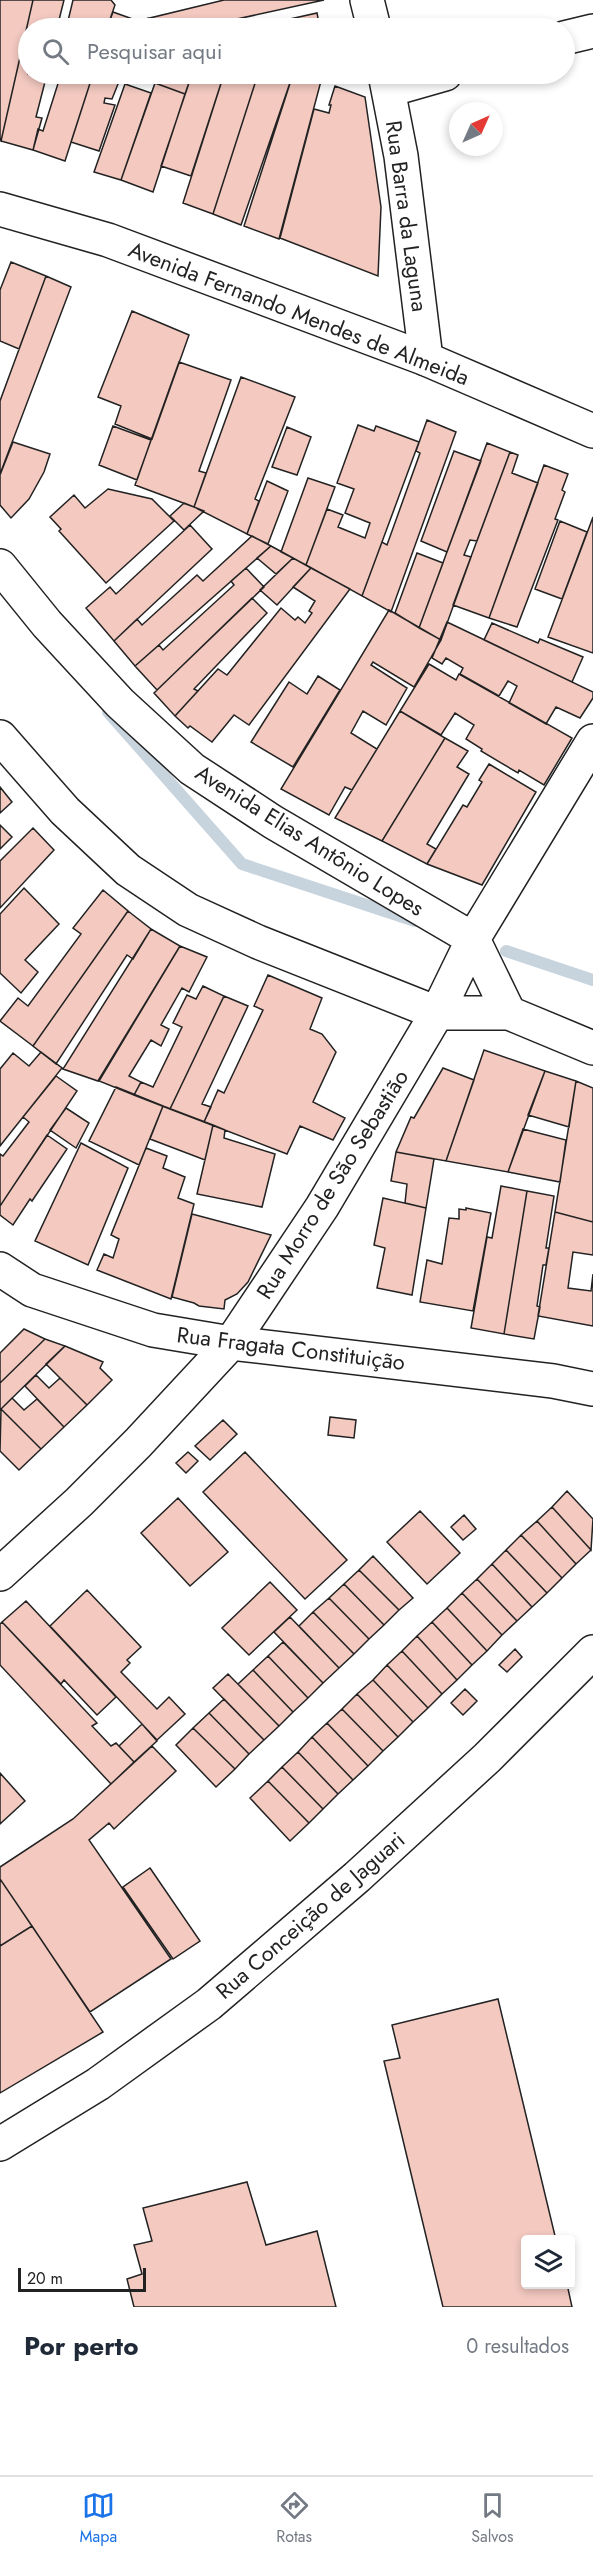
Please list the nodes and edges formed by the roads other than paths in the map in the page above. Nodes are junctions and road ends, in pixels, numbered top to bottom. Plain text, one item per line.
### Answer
1 (367, 0) edge
2 (372, 18) edge
3 (593, 31) edge
4 (575, 35) edge
5 (387, 84) edge
6 (0, 209) edge
7 (426, 359) junction
8 (593, 430) edge
9 (0, 567) edge
10 (0, 737) edge
11 (593, 741) edge
12 (473, 939) junction
13 (437, 1013) junction
14 (509, 1013) junction
15 (593, 1048) edge
16 (0, 1269) edge
17 (231, 1343) junction
18 (593, 1389) edge
19 (0, 1574) edge
20 (593, 1652) edge
21 (0, 2144) edge

1 - 2 street
3 - 4 street
5 - 7 street, Rua Barra da Laguna
6 - 7 street, Avenida Fernando Mendes de Almeida
7 - 8 street, Avenida Fernando Mendes de Almeida
9 - 12 street, Avenida Elias Antônio Lopes
10 - 13 street
11 - 12 street, Rua Morro de São Sebastião
12 - 13 street, Rua Morro de São Sebastião
12 - 14 street
13 - 14 street
13 - 17 street, Rua Morro de São Sebastião
14 - 15 street
16 - 17 street, Rua Fragata Constituição
17 - 18 street, Rua Fragata Constituição
17 - 19 street, Rua Morro de São Sebastião
20 - 21 street, Rua Conceição de Jaguari

